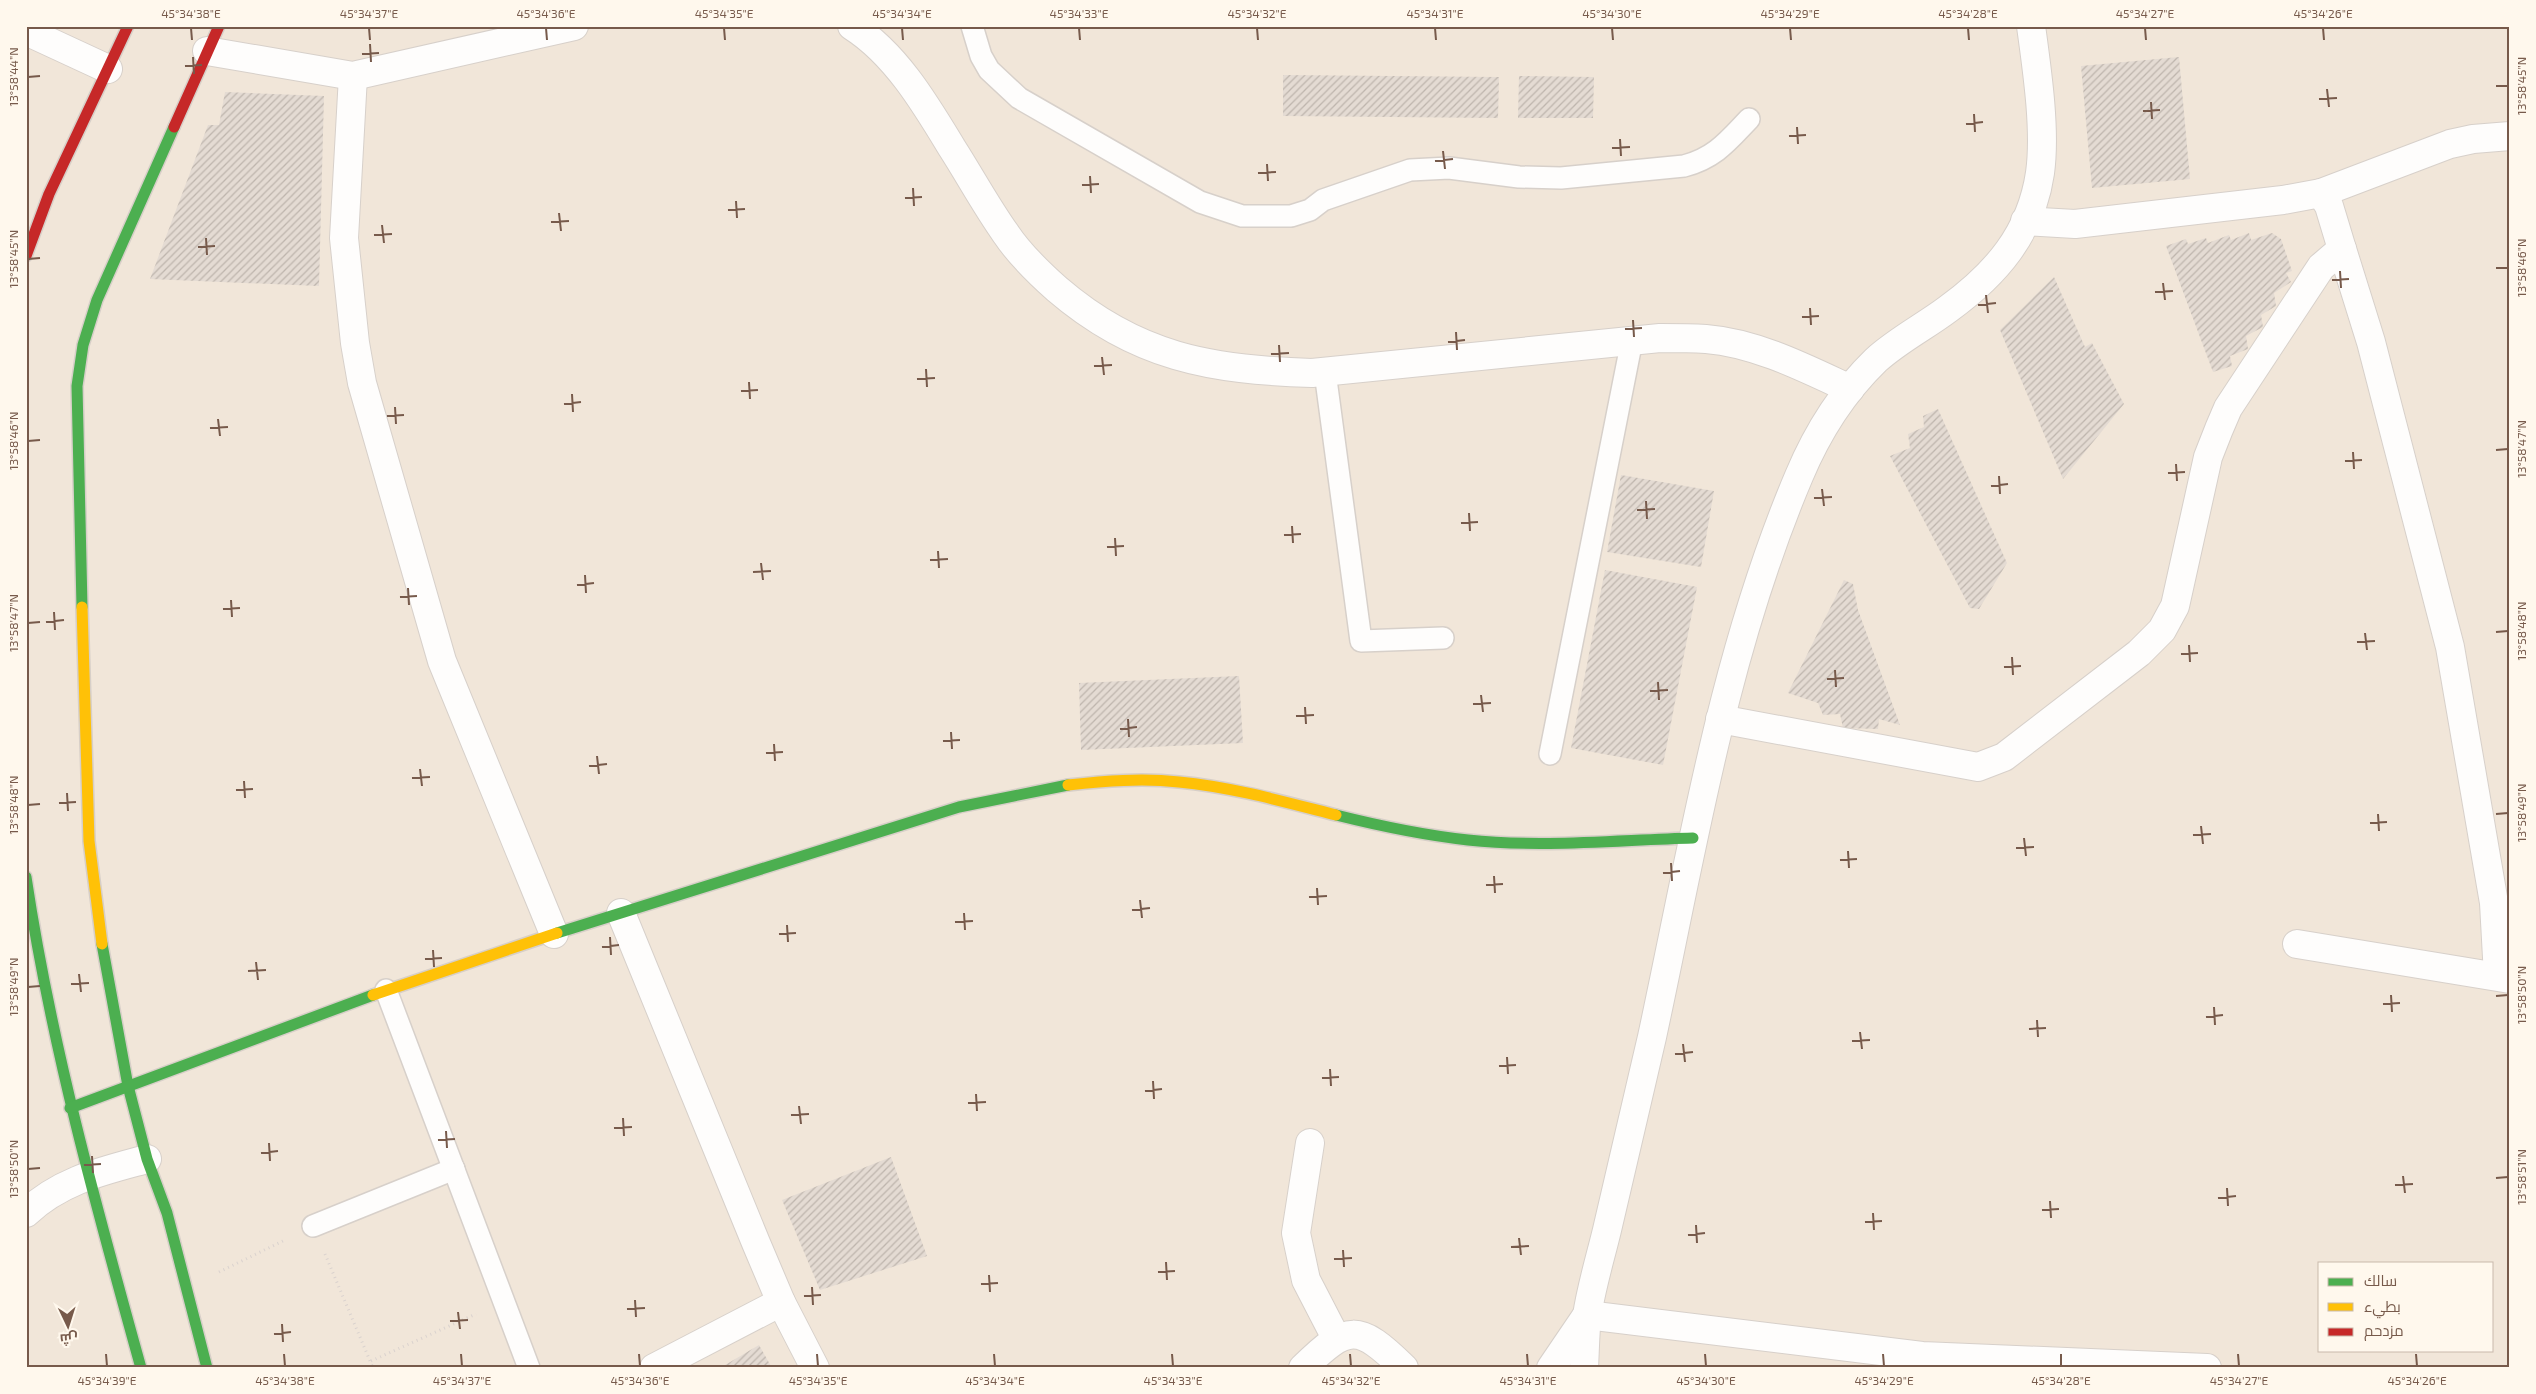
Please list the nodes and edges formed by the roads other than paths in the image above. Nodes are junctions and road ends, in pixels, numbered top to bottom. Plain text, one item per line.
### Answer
1 (128, 26) edge
2 (219, 26) edge
3 (574, 26) edge
4 (852, 26) edge
5 (972, 26) edge
6 (2031, 26) edge
7 (26, 31) edge
8 (208, 51) junction
9 (108, 69) junction
10 (353, 76) junction
11 (1749, 119) dead end
12 (2510, 136) edge
13 (2320, 193) junction
14 (2025, 221) junction
15 (2342, 249) junction
16 (26, 256) edge
17 (1632, 340) junction
18 (1325, 372) junction
19 (1850, 389) junction
20 (1443, 638) dead end
21 (1720, 719) junction
22 (1550, 754) dead end
23 (1693, 838) junction
24 (26, 877) edge
25 (622, 913) junction
26 (554, 934) junction
27 (2297, 944) dead end
28 (2504, 978) edge
29 (386, 990) junction
30 (128, 1086) junction
31 (70, 1108) junction
32 (1310, 1143) dead end
33 (147, 1159) junction
34 (454, 1169) junction
35 (87, 1175) junction
36 (26, 1212) edge
37 (313, 1226) road end
38 (781, 1302) junction
39 (1587, 1315) junction
40 (1336, 1338) junction
41 (141, 1368) edge
42 (208, 1368) edge
43 (529, 1368) edge
44 (654, 1368) edge
45 (815, 1368) edge
46 (1304, 1368) edge
47 (1404, 1368) edge
48 (1551, 1368) edge
49 (1584, 1368) edge
50 (2207, 1368) edge

1 - 9 main road
2 - 8 main road
3 - 10 street
4 - 18 street
5 - 11 lane
6 - 14 street
7 - 9 street
8 - 10 street
8 - 30 main road
9 - 16 main road
10 - 26 street
12 - 13 street
13 - 14 street
13 - 15 street
14 - 19 street
15 - 21 street
15 - 28 street
17 - 18 street
17 - 19 street
17 - 22 lane
18 - 20 lane
19 - 21 street
21 - 23 street
23 - 25 main road
23 - 39 street
24 - 31 main road
25 - 26 main road
25 - 38 street
26 - 29 main road
27 - 28 street
29 - 30 main road
29 - 34 lane
30 - 31 main road
30 - 33 main road
31 - 35 main road
32 - 40 street
33 - 35 street
33 - 42 main road
34 - 37 lane
34 - 43 lane
35 - 36 street
35 - 41 main road
38 - 44 street
38 - 45 street
39 - 48 street
39 - 49 street
39 - 50 street
40 - 46 street
40 - 47 street

